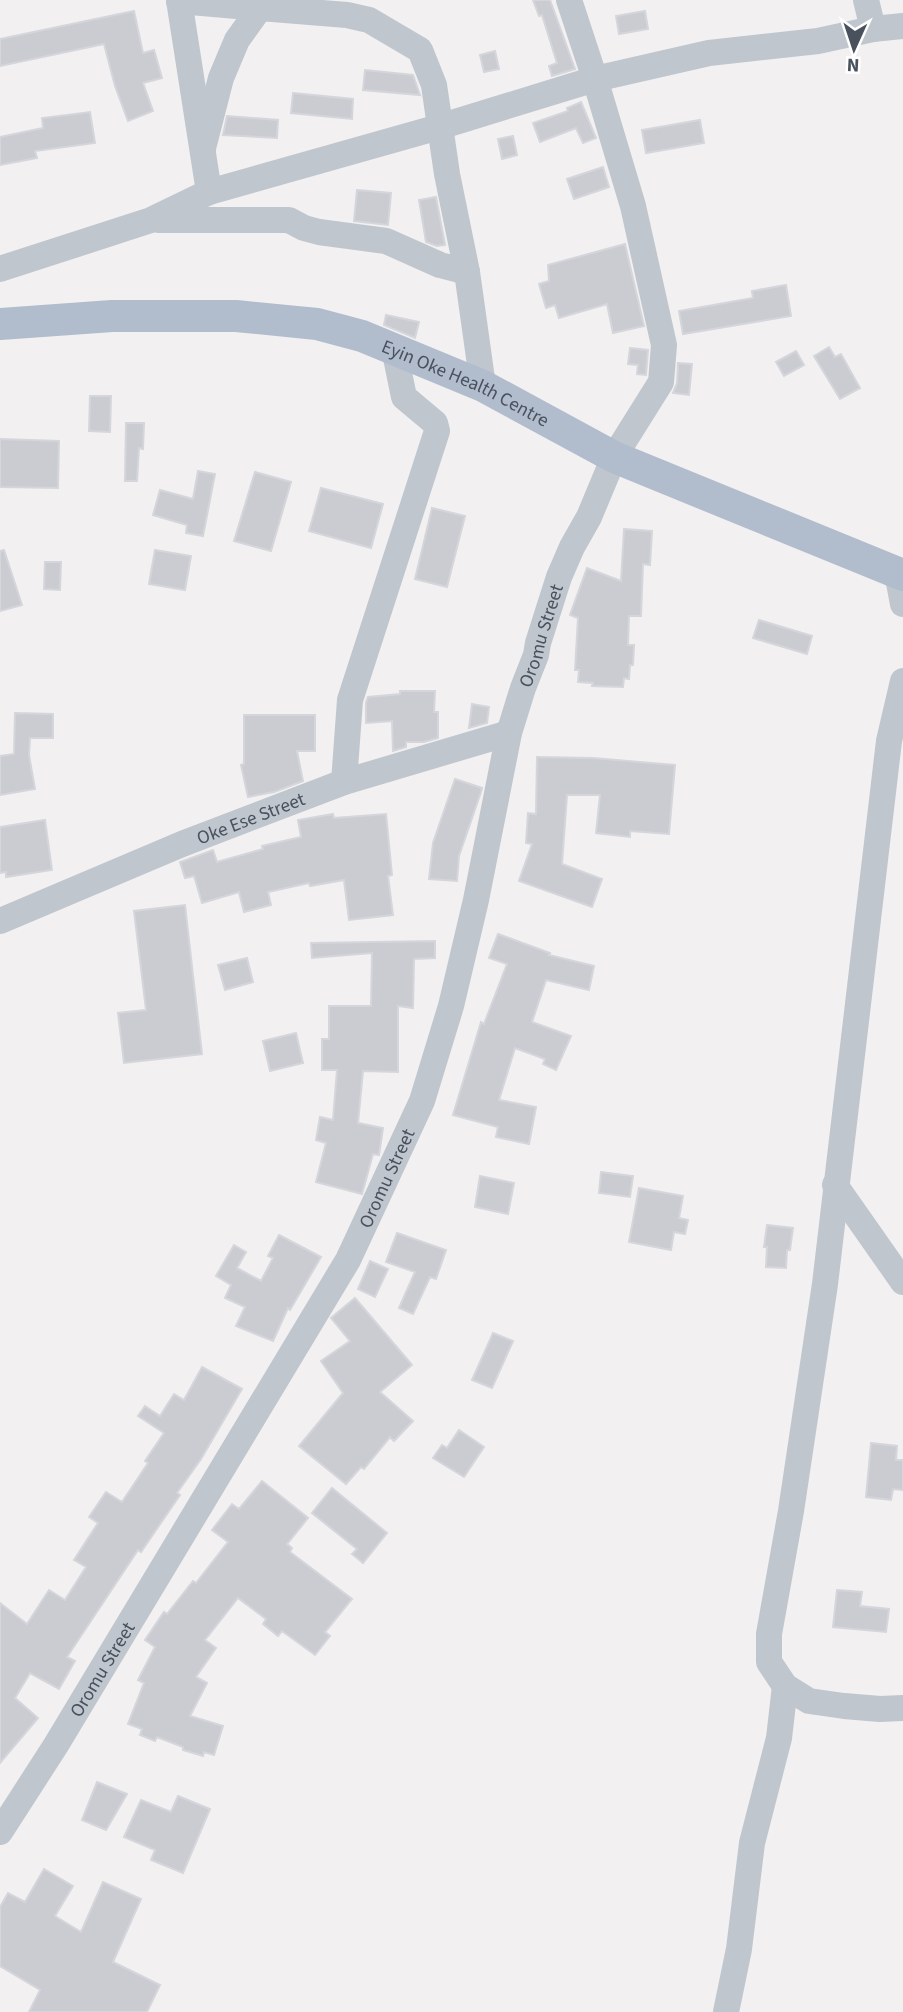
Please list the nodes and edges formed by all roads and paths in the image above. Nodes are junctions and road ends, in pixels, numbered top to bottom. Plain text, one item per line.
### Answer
1 (569, 0) edge
2 (866, 0) edge
3 (179, 1) edge
4 (260, 4) edge
5 (344, 8) edge
6 (903, 26) edge
7 (873, 29) junction
8 (595, 79) junction
9 (439, 127) junction
10 (203, 148) junction
11 (209, 192) junction
12 (151, 220) junction
13 (0, 269) edge
14 (467, 272) junction
15 (0, 324) edge
16 (394, 348) junction
17 (483, 386) junction
18 (614, 457) junction
19 (900, 573) edge
20 (903, 604) edge
21 (903, 681) edge
22 (509, 733) junction
23 (344, 782) junction
24 (0, 921) edge
25 (835, 1185) junction
26 (903, 1282) edge
27 (785, 1686) junction
28 (903, 1708) edge
29 (0, 1832) edge
30 (726, 2012) edge

1 - 8 street, Oromu Street
2 - 7 street
3 - 4 street
3 - 10 street
4 - 5 street
4 - 10 street
5 - 9 street
6 - 7 street
7 - 8 street
8 - 9 street
8 - 18 street, Oromu Street
9 - 11 street
9 - 14 street
10 - 11 street
11 - 12 street
12 - 13 street
12 - 14 street
14 - 17 street
15 - 16 main road, Eyin Oke Health Centre
16 - 17 main road, Eyin Oke Health Centre
16 - 23 street
17 - 18 main road, Eyin Oke Health Centre
18 - 19 main road, Eyin Oke Health Centre
18 - 22 street, Oromu Street
19 - 20 street
21 - 25 street
22 - 23 street, Oke Ese Street
22 - 29 street, Oromu Street
23 - 24 street, Oke Ese Street
25 - 26 street
25 - 27 street
27 - 28 street
27 - 30 street

